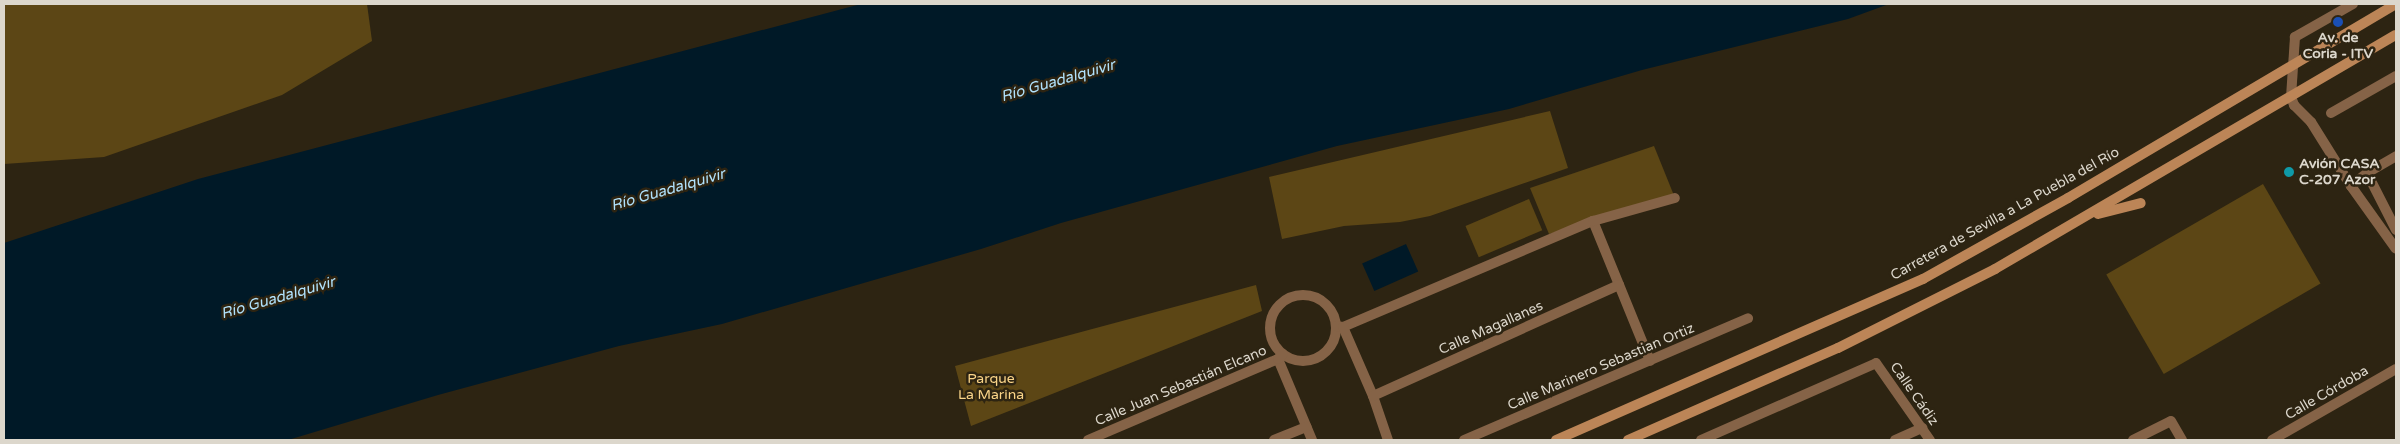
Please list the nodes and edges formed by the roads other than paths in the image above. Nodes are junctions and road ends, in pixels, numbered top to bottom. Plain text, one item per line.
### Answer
1 (2353, 4) edge
2 (2396, 4) edge
3 (2396, 35) edge
4 (2295, 64) junction
5 (2396, 76) edge
6 (2291, 97) junction
7 (2331, 113) dead end
8 (2396, 156) edge
9 (2367, 173) junction
10 (2351, 186) junction
11 (1675, 198) dead end
12 (2141, 203) dead end
13 (2088, 216) junction
14 (1593, 221) junction
15 (2396, 230) edge
16 (2394, 242) edge
17 (1619, 285) junction
18 (1748, 318) dead end
19 (1339, 326) junction
20 (1280, 356) junction
21 (1650, 361) junction
22 (2396, 369) edge
23 (1373, 396) junction
24 (1307, 427) junction
25 (1922, 428) junction
26 (1088, 440) edge
27 (1274, 440) edge
28 (1312, 440) edge
29 (1388, 440) edge
30 (1464, 440) edge
31 (1556, 440) edge
32 (1628, 440) edge
33 (1701, 440) edge
34 (1895, 440) edge
35 (1930, 440) edge
36 (2133, 440) edge
37 (2182, 440) edge
38 (2272, 440) edge

1 - 4 street
2 - 4 main road, Carretera de Sevilla a La Puebla del Río
3 - 6 main road
4 - 6 street
4 - 31 main road, Carretera de Sevilla a La Puebla del Río
5 - 7 street
6 - 10 street
6 - 13 main road
8 - 9 street
9 - 10 street
9 - 15 street
10 - 16 street
11 - 14 street
12 - 13 main road
13 - 32 main road
14 - 17 street
14 - 19 street
17 - 21 street
17 - 23 street, Calle Magallanes
18 - 21 street, Calle Marinero Sebastian Ortiz
19 - 20 street
19 - 20 street
19 - 23 street
20 - 24 street
20 - 26 street, Calle Juan Sebastián Elcano
21 - 30 street, Calle Marinero Sebastian Ortiz
22 - 38 street, Calle Córdoba
23 - 29 street
24 - 27 street
24 - 28 street
25 - 33 street, Calle Cádiz
25 - 34 street
25 - 35 street, Calle Cádiz
36 - 37 street

